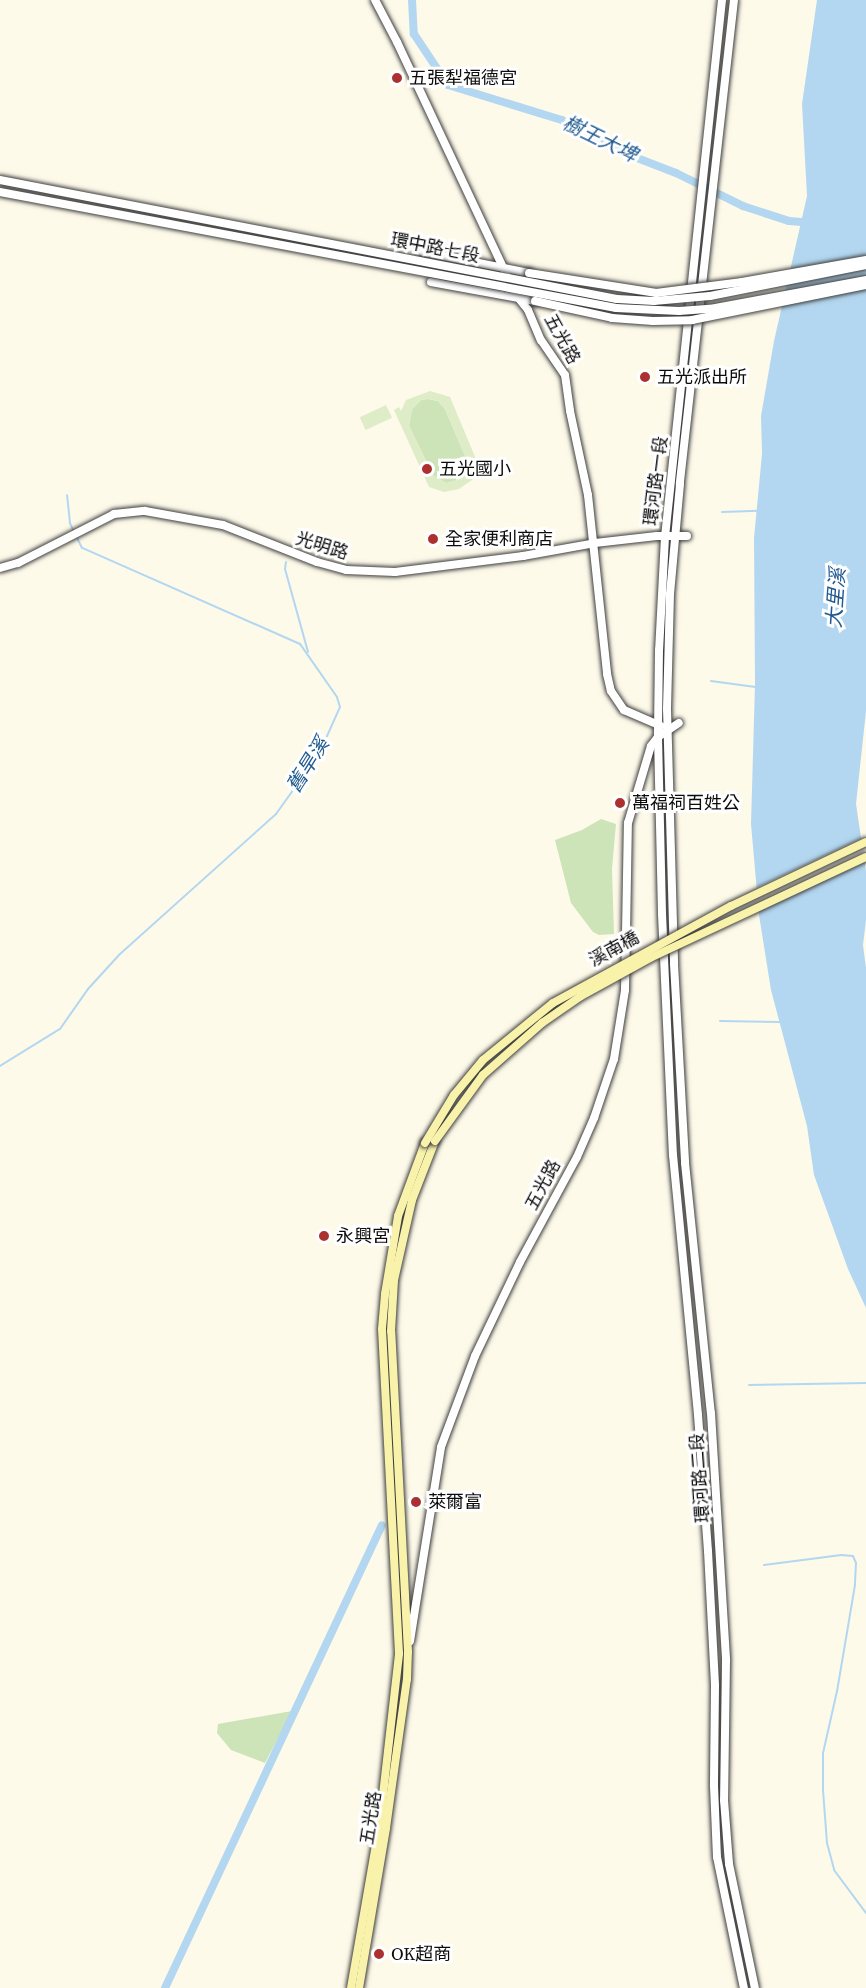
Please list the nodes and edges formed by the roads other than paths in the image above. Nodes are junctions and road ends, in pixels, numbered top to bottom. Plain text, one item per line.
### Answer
1 (375, 0) edge
2 (722, 0) edge
3 (734, 0) edge
4 (0, 180) edge
5 (0, 192) edge
6 (423, 252) dead end
7 (866, 260) edge
8 (866, 265) edge
9 (502, 267) junction
10 (866, 280) edge
11 (431, 282) dead end
12 (866, 285) edge
13 (516, 295) junction
14 (687, 536) dead end
15 (665, 537) junction
16 (675, 537) junction
17 (595, 543) junction
18 (0, 568) edge
19 (679, 723) dead end
20 (658, 724) junction
21 (668, 729) junction
22 (658, 737) junction
23 (866, 842) edge
24 (866, 857) edge
25 (674, 964) joint
26 (664, 967) joint
27 (435, 1141) joint
28 (425, 1143) joint
29 (403, 1653) junction
30 (351, 1988) edge
31 (359, 1988) edge
32 (744, 1988) edge
33 (755, 1988) edge

1 - 9 street, 五光路
2 - 15 street, 環河路一段
3 - 16 street, 環河路一段
4 - 8 street, 環中路七段, bridge
5 - 10 street, 環中路七段, bridge
6 - 9 street
7 - 9 street, bridge
9 - 13 street, 五光路
11 - 13 street
12 - 13 street, bridge
13 - 17 street, 五光路
14 - 16 street, 光明路
15 - 16 street, 光明路
15 - 17 street, 光明路
15 - 20 street, 環河路一段
16 - 21 street, 環河路一段
17 - 18 street, 光明路
17 - 20 street, 五光路
19 - 21 street, 五光路
20 - 21 street, 五光路
20 - 22 street, 環河路一段
21 - 22 street, 五光路
21 - 25 street, 環河路一段
22 - 26 street, 環河路一段
22 - 29 street, 五光路
23 - 28 main road, 溪南橋, bridge
24 - 27 main road, 溪南橋, bridge
25 - 33 street, 環河路二段
26 - 32 street, 環河路二段
27 - 29 main road, 五光路
28 - 29 main road, 五光路
29 - 30 main road, 五光路
29 - 31 main road, 五光路

